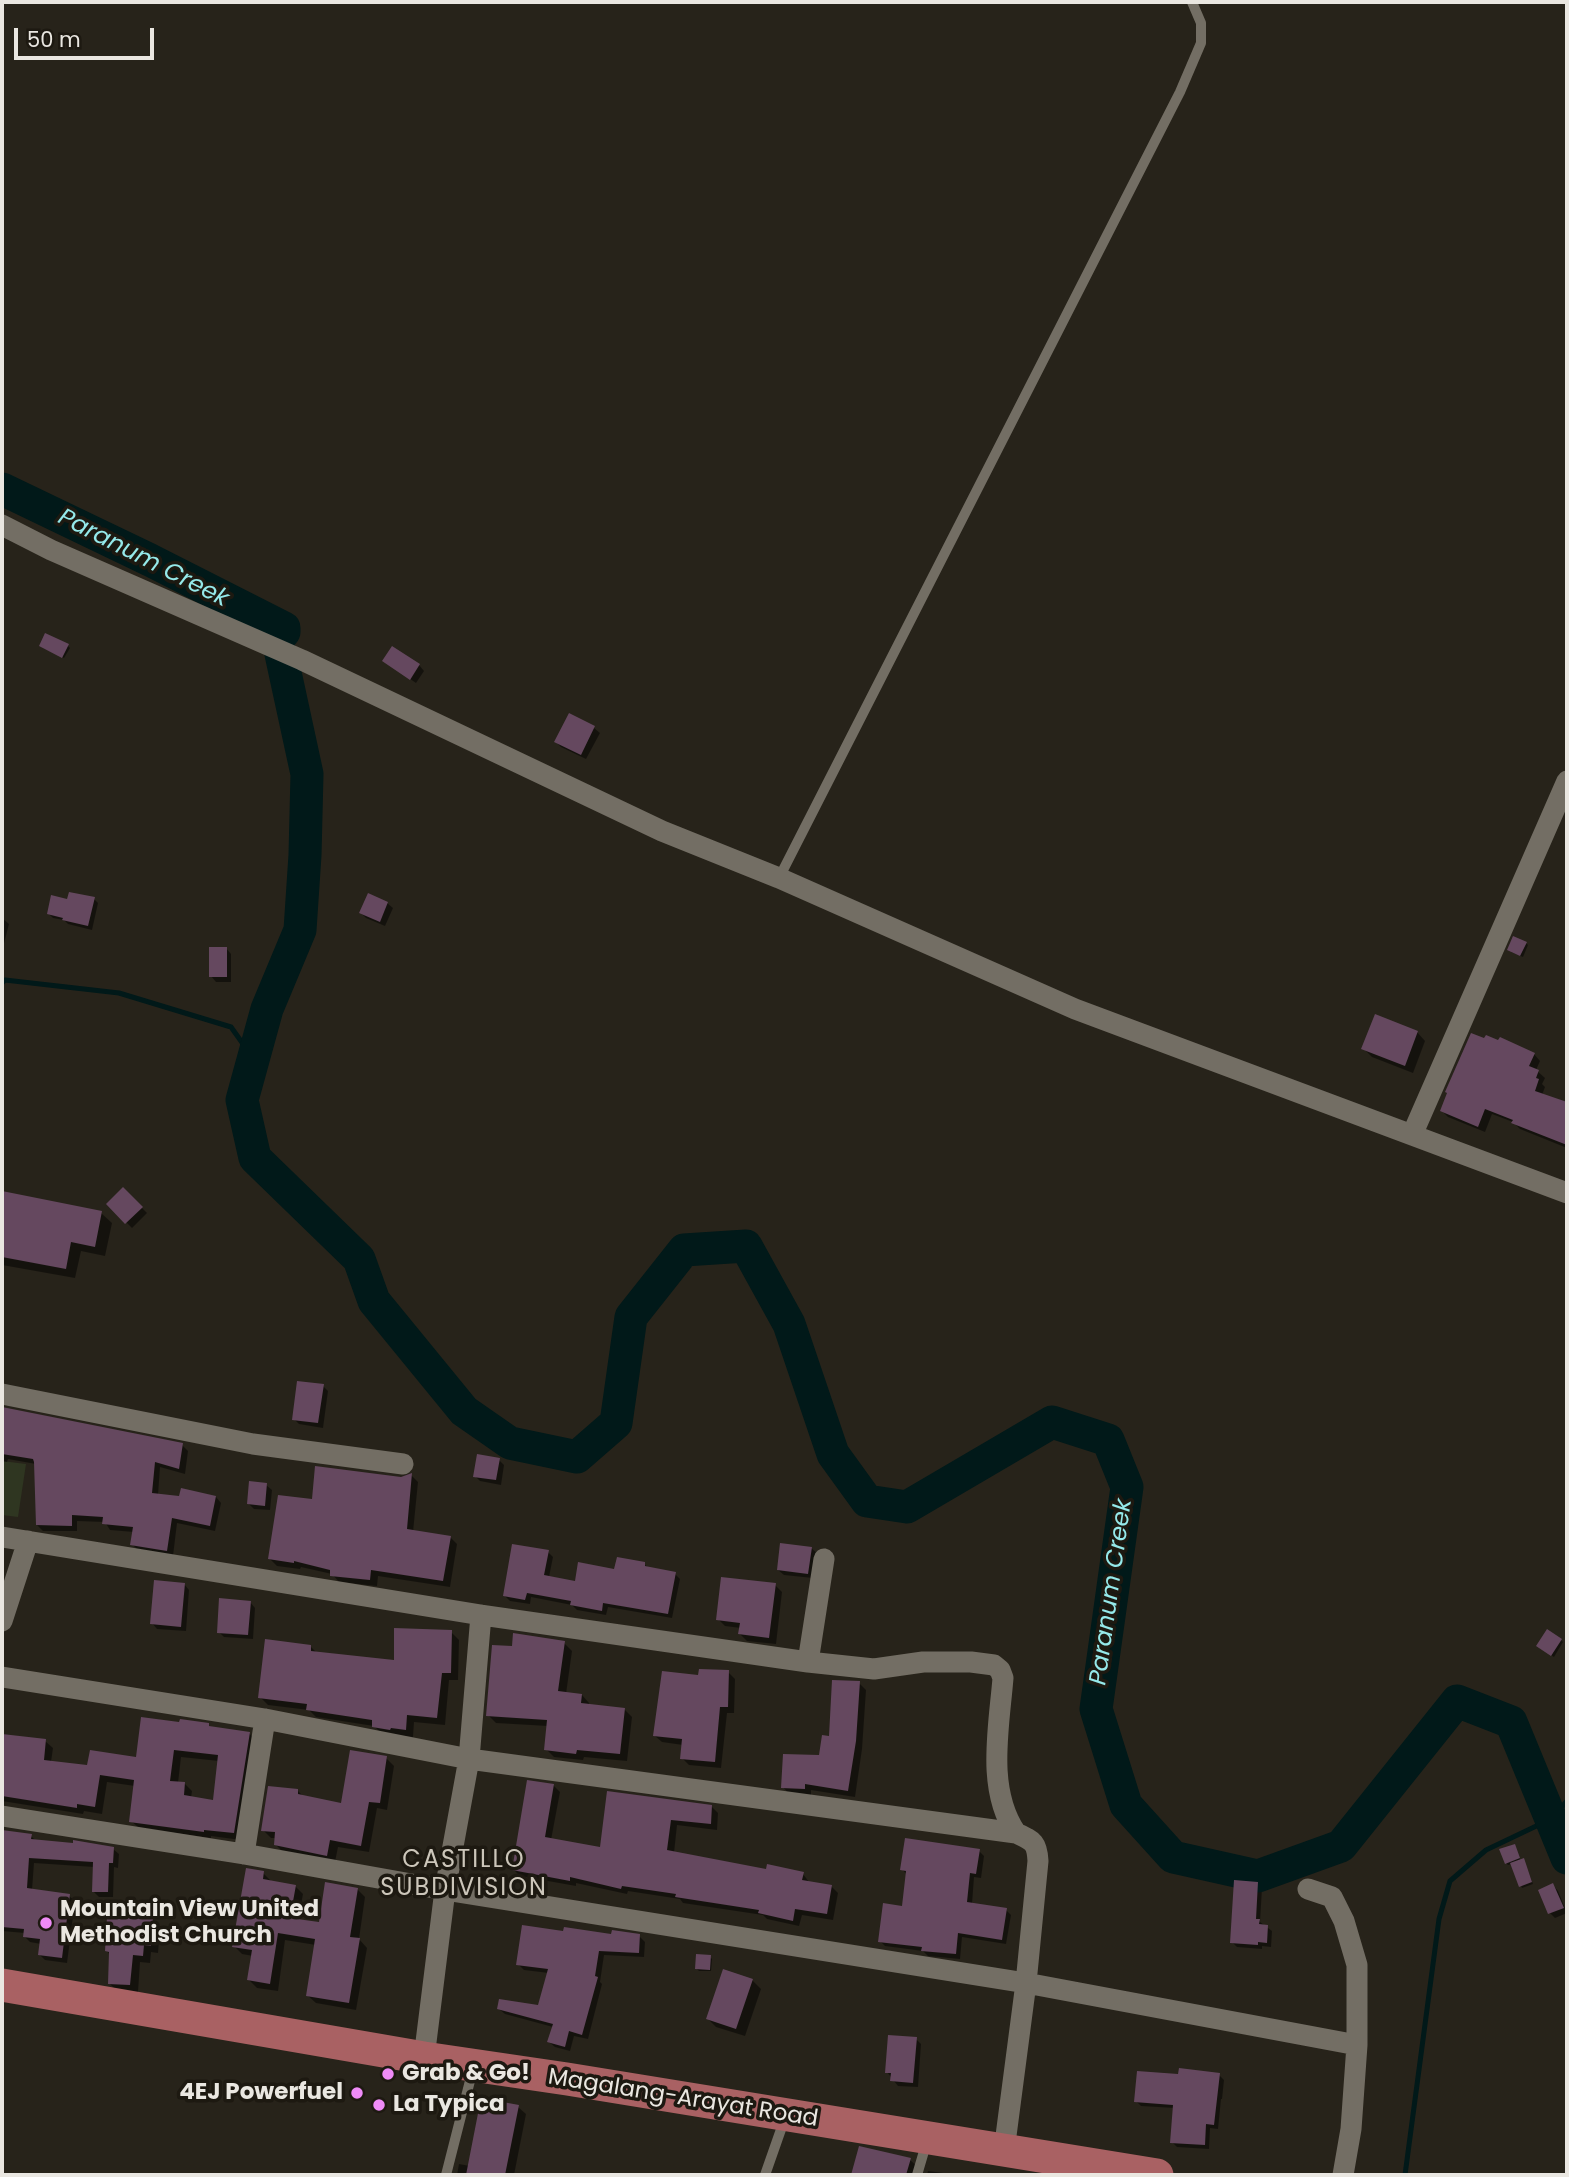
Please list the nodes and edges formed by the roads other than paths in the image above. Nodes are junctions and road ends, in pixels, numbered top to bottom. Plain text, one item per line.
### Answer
1 (1192, 2) edge
2 (2, 525) edge
3 (1567, 781) edge
4 (779, 878) junction
5 (1412, 1135) junction
6 (1567, 1193) edge
7 (2, 1394) edge
8 (403, 1464) dead end
9 (2, 1537) edge
10 (28, 1541) junction
11 (824, 1559) dead end
12 (481, 1615) junction
13 (2, 1621) edge
14 (808, 1662) junction
15 (2, 1677) edge
16 (264, 1719) junction
17 (468, 1759) junction
18 (2, 1816) edge
19 (1016, 1833) junction
20 (244, 1854) junction
21 (445, 1889) junction
22 (1308, 1889) dead end
23 (1026, 1983) junction
24 (2, 1986) edge
25 (1357, 2045) junction
26 (424, 2058) junction
27 (474, 2066) junction
28 (786, 2115) junction
29 (928, 2139) junction
30 (1004, 2151) junction
31 (1141, 2174) edge
32 (446, 2175) edge
33 (765, 2175) edge
34 (917, 2175) edge
35 (1343, 2175) edge

1 - 4 lane
2 - 4 street
3 - 5 street
4 - 5 street
5 - 6 street
7 - 8 street
9 - 10 street
10 - 12 street
10 - 13 street
11 - 14 street
12 - 14 street
12 - 17 street
14 - 19 street
15 - 16 street
16 - 17 street
16 - 20 street
17 - 19 street
17 - 21 street
18 - 20 street
19 - 23 street
20 - 21 street
21 - 23 street
21 - 26 street
22 - 25 street
23 - 25 street
23 - 30 street
24 - 26 main road, Magalang-Arayat Road
25 - 35 street
26 - 27 main road, Magalang-Arayat Road
27 - 28 main road, Magalang-Arayat Road
27 - 32 lane
28 - 29 main road, Magalang-Arayat Road
28 - 33 lane
29 - 30 main road, Magalang-Arayat Road
29 - 34 lane
30 - 31 main road, Magalang-Arayat Road

